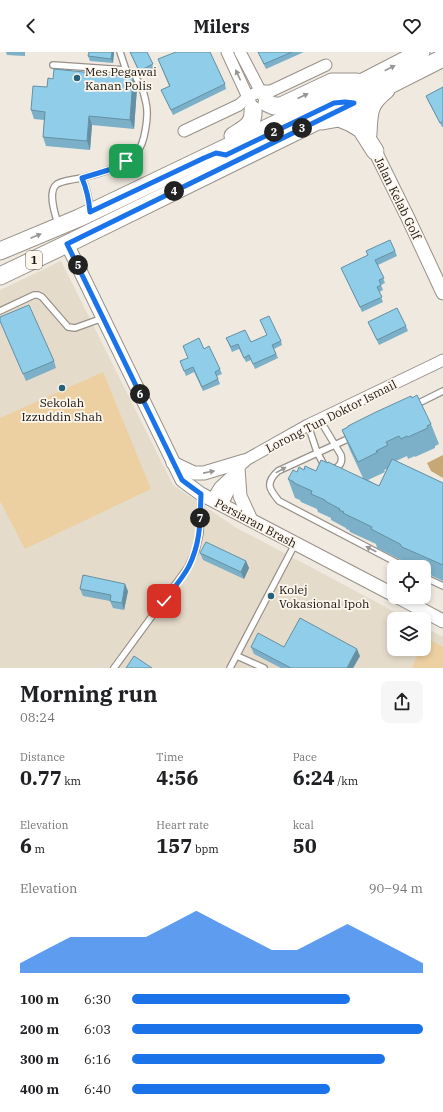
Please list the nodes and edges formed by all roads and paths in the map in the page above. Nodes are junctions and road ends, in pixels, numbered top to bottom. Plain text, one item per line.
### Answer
1 (120, 52) edge
2 (227, 52) edge
3 (240, 52) edge
4 (421, 52) edge
5 (443, 58) edge
6 (54, 65) dead end
7 (326, 65) dead end
8 (126, 70) junction
9 (401, 79) junction
10 (361, 82) junction
11 (257, 100) junction
12 (354, 103) junction
13 (310, 124) junction
14 (184, 131) dead end
15 (368, 134) junction
16 (375, 151) junction
17 (210, 155) junction
18 (82, 178) junction
19 (90, 212) junction
20 (58, 226) junction
21 (67, 244) junction
22 (0, 251) edge
23 (0, 276) edge
24 (443, 293) edge
25 (0, 311) edge
26 (103, 318) junction
27 (440, 362) edge
28 (443, 391) edge
29 (410, 408) edge
30 (320, 420) junction
31 (308, 425) junction
32 (356, 434) edge
33 (336, 444) junction
34 (317, 452) junction
35 (173, 463) junction
36 (238, 468) junction
37 (212, 500) junction
38 (251, 520) junction
39 (296, 543) junction
40 (393, 560) edge
41 (431, 580) edge
42 (443, 586) edge
43 (387, 591) edge
44 (411, 604) edge
45 (443, 621) edge
46 (236, 656) junction
47 (114, 668) edge
48 (230, 668) edge
49 (264, 668) edge

1 - 8 lane
11 -> 2 street
3 - 11 street
10 -> 4 main road, 1
5 - 9 main road, 1
6 - 8 lane
7 - 11 street
8 - 18 lane
9 - 12 main road, 1
9 - 15 main road
11 -> 10 main road
10 - 17 main road, 1
11 - 14 street
11 - 17 main road
12 - 13 main road, 1
12 - 15 street, Jalan Kelab Golf
12 - 17 main road
13 - 16 main road
13 - 21 main road, 1
15 - 16 street, Jalan Kelab Golf
16 - 24 street, Jalan Kelab Golf
17 - 19 main road, 1
18 - 19 lane
18 - 20 lane
19 - 20 main road, 1
22 -> 20 main road, 1
21 - 23 main road, 1
21 - 26 street, Persiaran Brash
25 - 26 lane
26 - 35 street, Persiaran Brash
27 - 30 street, Lorong Tun Doktor Ismail
28 - 29 lane
30 - 31 street, Lorong Tun Doktor Ismail
30 - 33 lane
31 - 34 lane
31 - 36 street, Lorong Tun Doktor Ismail
32 - 33 lane
33 - 34 lane
33 - 34 lane
40 -> 34 lane
35 -> 36 street
35 - 37 street, Persiaran Brash
36 - 37 street
36 - 38 street
37 - 38 street, Persiaran Brash
37 - 47 lane
38 - 39 street, Persiaran Brash
39 - 43 street, Persiaran Brash
39 - 46 lane
41 - 42 lane
44 - 45 street
46 - 48 lane
46 - 49 lane

